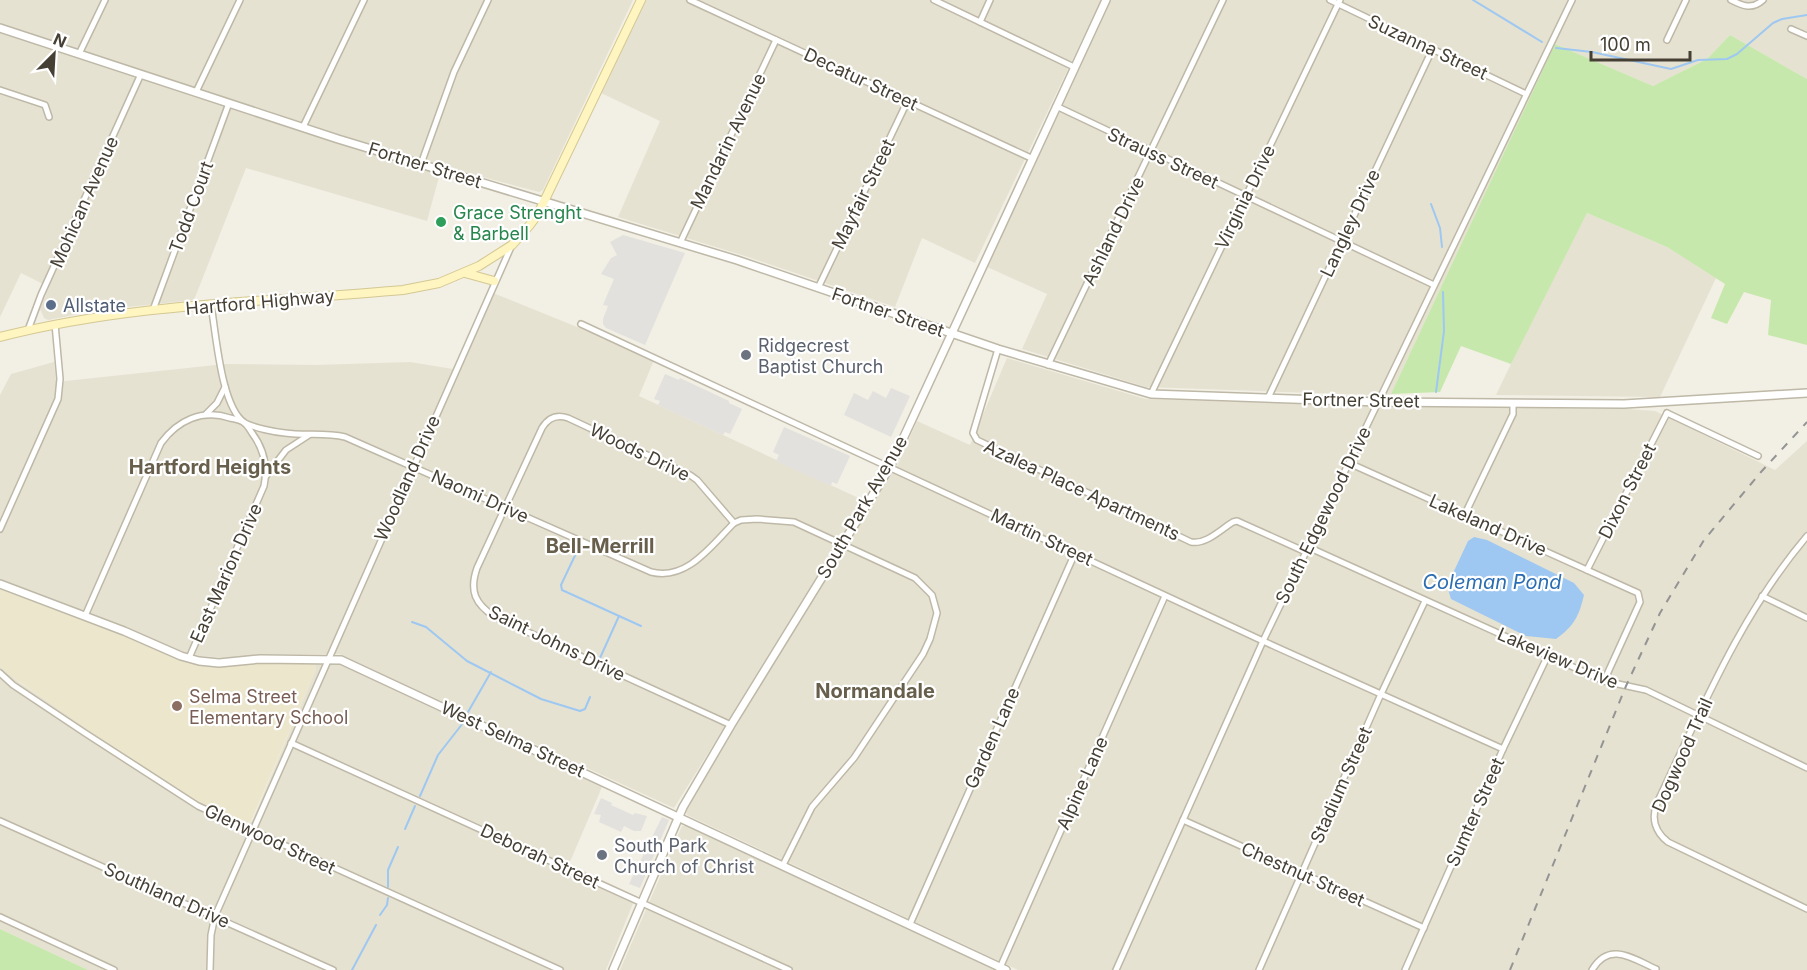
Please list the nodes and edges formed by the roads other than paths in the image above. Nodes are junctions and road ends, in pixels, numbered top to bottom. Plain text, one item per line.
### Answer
1 (105, 0) edge
2 (240, 0) edge
3 (364, 0) edge
4 (488, 0) edge
5 (641, 0) edge
6 (690, 0) edge
7 (934, 0) edge
8 (990, 0) edge
9 (1106, 0) edge
10 (1223, 0) edge
11 (1330, 0) edge
12 (1572, 0) edge
13 (1686, 0) edge
14 (1731, 0) edge
15 (1763, 0) edge
16 (1339, 2) edge
17 (980, 22) junction
18 (0, 28) edge
19 (1791, 29) dead end
20 (1807, 36) edge
21 (777, 40) junction
22 (1667, 40) dead end
23 (1433, 48) junction
24 (80, 54) junction
25 (1074, 67) junction
26 (141, 74) junction
27 (0, 90) edge
28 (196, 92) junction
29 (1526, 94) junction
30 (908, 100) junction
31 (229, 103) junction
32 (1055, 106) junction
33 (49, 117) dead end
34 (303, 127) junction
35 (1150, 152) junction
36 (1032, 158) junction
37 (421, 164) junction
38 (1245, 196) junction
39 (544, 202) junction
40 (680, 243) junction
41 (1341, 243) junction
42 (512, 245) junction
43 (465, 273) junction
44 (494, 281) junction
45 (1434, 285) junction
46 (818, 288) junction
47 (211, 305) junction
48 (153, 310) junction
49 (55, 324) junction
50 (581, 324) dead end
51 (28, 330) junction
52 (950, 333) junction
53 (0, 337) edge
54 (998, 349) junction
55 (1048, 365) junction
56 (225, 387) junction
57 (1807, 393) edge
58 (1151, 394) junction
59 (1268, 398) junction
60 (1378, 402) junction
61 (1513, 403) junction
62 (1664, 403) junction
63 (1667, 413) junction
64 (206, 414) junction
65 (244, 422) junction
66 (310, 434) junction
67 (1758, 456) dead end
68 (1349, 463) junction
69 (412, 466) junction
70 (890, 467) junction
71 (266, 477) junction
72 (506, 507) junction
73 (1465, 514) junction
74 (734, 523) junction
75 (0, 529) edge
76 (1807, 537) edge
77 (842, 544) junction
78 (1307, 550) junction
79 (1075, 553) junction
80 (1587, 570) junction
81 (0, 584) edge
82 (1166, 596) junction
83 (1762, 596) junction
84 (1425, 601) junction
85 (85, 616) junction
86 (1807, 618) edge
87 (1263, 641) junction
88 (1548, 656) junction
89 (189, 658) junction
90 (327, 659) junction
91 (0, 673) edge
92 (1604, 681) junction
93 (1381, 694) junction
94 (1699, 715) junction
95 (731, 725) junction
96 (291, 743) junction
97 (1503, 749) junction
98 (1807, 768) edge
99 (678, 816) junction
100 (1183, 820) junction
101 (0, 821) edge
102 (252, 832) junction
103 (783, 865) junction
104 (1302, 873) junction
105 (641, 902) junction
106 (1807, 909) edge
107 (214, 916) junction
108 (0, 917) edge
109 (910, 924) junction
110 (1424, 928) junction
111 (1002, 969) edge
112 (1656, 969) edge
113 (114, 970) edge
114 (210, 970) edge
115 (333, 970) edge
116 (560, 970) edge
117 (613, 970) edge
118 (789, 970) edge
119 (1116, 970) edge
120 (1259, 970) edge
121 (1405, 970) edge
122 (1592, 970) edge

1 - 24 street
2 - 28 street
3 - 34 street
4 - 37 street
5 - 39 main road, Woodland Drive
6 - 21 street, Decatur Street
7 - 17 street
8 - 17 street
9 - 25 street, South Park Avenue
10 - 35 street, Ashland Drive
11 - 16 street, Suzanna Street
12 - 29 street, South Edgewood Drive
13 - 22 street
14 - 15 street
16 - 23 street, Suzanna Street
16 - 38 street, Virginia Drive
17 - 25 street
18 - 24 street, Fortner Street
19 - 20 street
21 - 30 street, Decatur Street
21 - 40 street, Mandarin Avenue
23 - 29 street, Suzanna Street
23 - 41 street, Langley Drive
24 - 26 street, Fortner Street
25 - 32 street, South Park Avenue
26 - 28 street, Fortner Street
26 - 51 street, Mohican Avenue
27 - 33 street
28 - 31 street, Fortner Street
29 - 45 street, South Edgewood Drive
30 - 36 street, Decatur Street
30 - 46 street, Mayfair Street
31 - 34 street, Fortner Street
31 - 48 street, Todd Court
32 - 35 street, Strauss Street
32 - 36 street, South Park Avenue
34 - 37 street, Fortner Street
35 - 38 street, Strauss Street
35 - 55 street, Ashland Drive
36 - 52 street, South Park Avenue
37 - 39 street, Fortner Street
38 - 41 street, Strauss Street
38 - 58 street, Virginia Drive
39 - 40 street, Fortner Street
39 - 42 main road, Woodland Drive
40 - 46 street, Fortner Street
41 - 45 street, Strauss Street
41 - 59 street, Langley Drive
42 - 43 main road, Hartford Highway
42 - 44 street, Woodland Drive
43 - 44 main road
43 - 47 main road, Hartford Highway
44 - 69 street, Woodland Drive
45 - 60 street, South Edgewood Drive
46 - 52 street, Fortner Street
47 - 48 main road, Hartford Highway
47 - 56 street, East Marion Drive
48 - 49 main road, Hartford Highway
49 - 51 main road, Hartford Highway
49 - 75 street
50 - 70 street, Martin Street
51 - 53 main road, Hartford Highway
52 - 54 street, Fortner Street
52 - 70 street, South Park Avenue
54 - 55 street, Fortner Street
54 - 78 street, Azalea Place Apartments
55 - 58 street, Fortner Street
56 - 64 street
56 - 65 street, East Marion Drive
57 - 62 street, Fortner Street
58 - 59 street, Fortner Street
59 - 60 street, Fortner Street
60 - 61 street, Fortner Street
60 - 68 street, South Edgewood Drive
61 - 62 street, Fortner Street
61 - 73 street
62 - 63 street
63 - 67 street
63 - 80 street, Dixon Street
64 - 65 street, Naomi Drive
64 - 85 street
65 - 66 street, Naomi Drive
65 - 71 street, East Marion Drive
66 - 69 street, Naomi Drive
66 - 71 street
68 - 73 street, Lakeland Drive
68 - 78 street, South Edgewood Drive
69 - 72 street, Naomi Drive
69 - 90 street, Woodland Drive
70 - 77 street, South Park Avenue
70 - 79 street, Martin Street
71 - 89 street, East Marion Drive
72 - 74 street, Naomi Drive
72 - 74 street, Woods Drive
72 - 95 street, Saint Johns Drive
73 - 80 street, Lakeland Drive
74 - 77 street
76 - 83 street, Dogwood Trail
77 - 95 street, South Park Avenue
77 - 103 street
78 - 84 street, Lakeview Drive
78 - 87 street, South Edgewood Drive
79 - 82 street, Martin Street
79 - 109 street, Garden Lane
80 - 92 street, Lakeland Drive
81 - 85 street, West Selma Street
82 - 87 street, Martin Street
82 - 111 street, Alpine Lane
83 - 86 street
83 - 94 street, Dogwood Trail
84 - 88 street, Lakeview Drive
84 - 93 street, Stadium Street
85 - 89 street, West Selma Street
87 - 93 street, Martin Street
87 - 100 street, South Edgewood Drive
88 - 92 street, Lakeview Drive
88 - 97 street, Sumter Street
89 - 90 street, West Selma Street
90 - 96 street, Woodland Drive
90 - 99 street, West Selma Street
91 - 102 street, Glenwood Street
92 - 94 street, Lakeview Drive
93 - 97 street, Martin Street
93 - 104 street, Stadium Street
94 - 98 street, Lakeview Drive
94 - 106 street, Dogwood Trail
95 - 99 street, South Park Avenue
96 - 102 street, Woodland Drive
96 - 105 street, Deborah Street
97 - 110 street, Sumter Street
99 - 103 street, West Selma Street
99 - 105 street, South Park Avenue
100 - 104 street, Chestnut Street
100 - 119 street, South Edgewood Drive
101 - 107 street, Southland Drive
102 - 107 street, Woodland Drive
102 - 116 street, Glenwood Street
103 - 109 street, West Selma Street
104 - 110 street, Chestnut Street
104 - 120 street, Stadium Street
105 - 117 street, South Park Avenue
105 - 118 street, Deborah Street
107 - 114 street, Woodland Drive
107 - 115 street, Southland Drive
108 - 113 street
109 - 111 street, West Selma Street
110 - 121 street, Sumter Street
112 - 122 street

